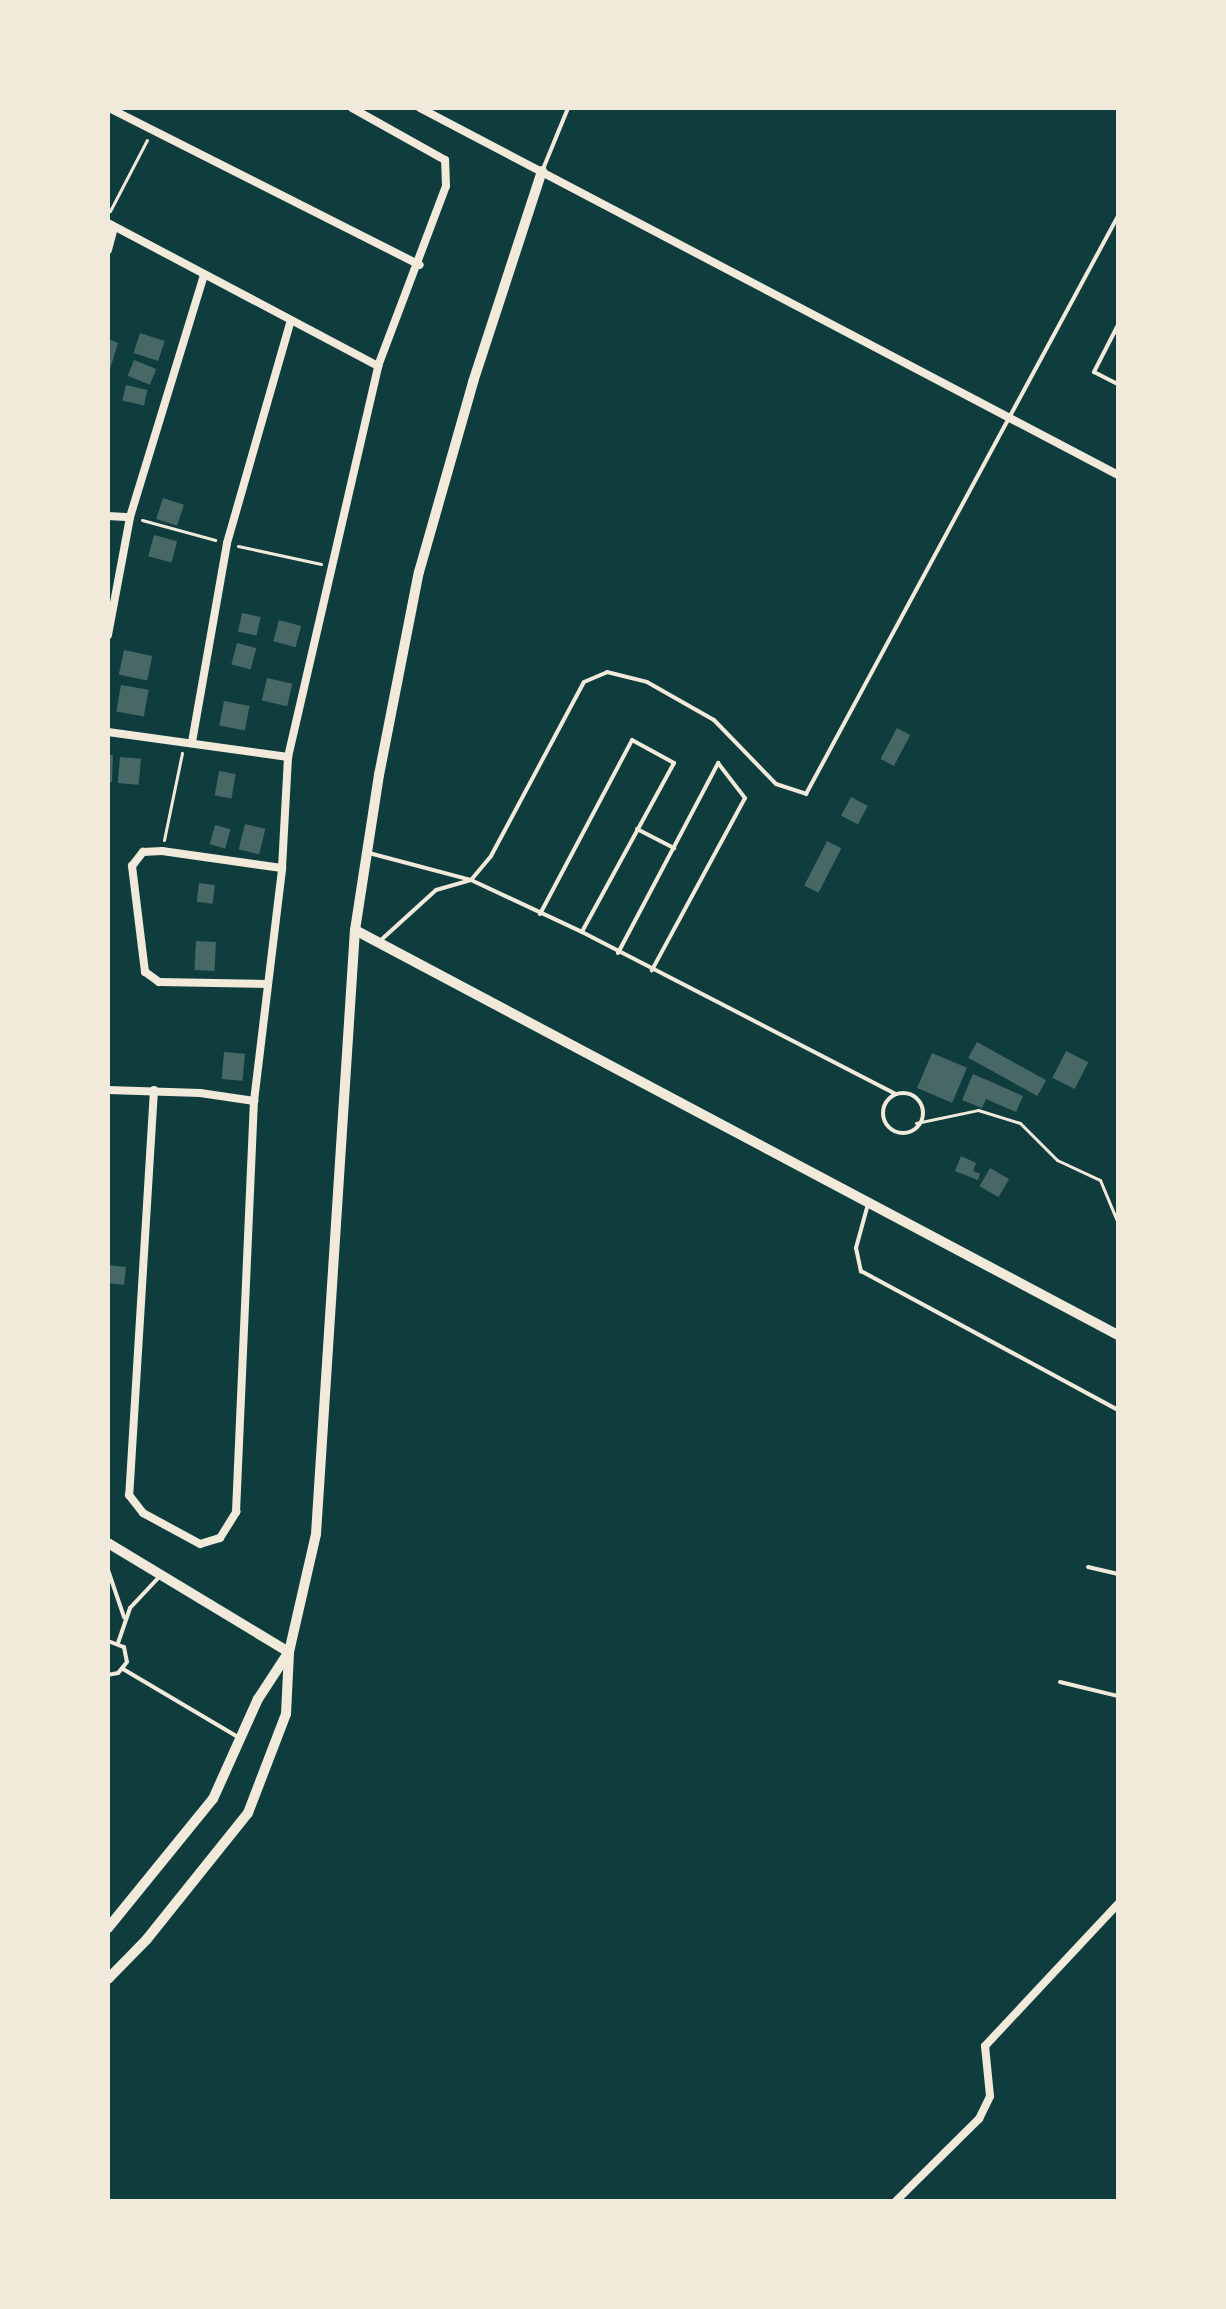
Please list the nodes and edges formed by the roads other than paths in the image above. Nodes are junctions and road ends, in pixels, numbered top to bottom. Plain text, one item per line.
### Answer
1 (109, 108) edge
2 (352, 108) edge
3 (420, 108) edge
4 (568, 108) edge
5 (542, 171) junction
6 (1118, 216) edge
7 (111, 225) edge
8 (108, 250) edge
9 (420, 265) junction
10 (204, 275) junction
11 (290, 323) junction
12 (1118, 325) edge
13 (378, 366) junction
14 (1118, 384) edge
15 (1007, 416) junction
16 (1118, 475) edge
17 (108, 516) edge
18 (130, 517) junction
19 (108, 635) edge
20 (108, 732) edge
21 (192, 742) junction
22 (288, 757) junction
23 (637, 829) junction
24 (674, 848) junction
25 (368, 853) junction
26 (282, 868) junction
27 (471, 880) junction
28 (540, 914) junction
29 (355, 930) junction
30 (582, 932) junction
31 (380, 941) junction
32 (618, 953) junction
33 (652, 970) junction
34 (268, 984) junction
35 (108, 1090) edge
36 (154, 1090) junction
37 (896, 1094) junction
38 (254, 1101) junction
39 (869, 1202) junction
40 (1118, 1335) edge
41 (1118, 1410) edge
42 (108, 1543) edge
43 (1088, 1567) dead end
44 (108, 1570) edge
45 (1118, 1574) edge
46 (161, 1575) junction
47 (124, 1619) junction
48 (108, 1641) edge
49 (118, 1643) junction
50 (289, 1652) junction
51 (123, 1669) junction
52 (108, 1675) edge
53 (1060, 1682) dead end
54 (1118, 1696) edge
55 (241, 1739) junction
56 (1118, 1904) edge
57 (108, 1928) edge
58 (108, 1979) edge
59 (896, 2201) edge

1 - 9 street
2 - 9 street
3 - 5 street
4 - 5 lane
5 - 15 street
5 - 25 street
6 - 15 lane
7 - 8 street
7 - 10 street
9 - 13 street
10 - 11 street
10 - 18 street
11 - 13 street
11 - 21 street
12 - 14 lane
13 - 22 street
15 - 16 street
15 - 27 lane
17 - 18 street
18 - 19 street
20 - 21 street
21 - 22 street
22 - 26 street
23 - 24 lane
23 - 28 lane
23 - 30 lane
24 - 32 lane
24 - 33 lane
25 - 27 lane
25 - 29 street
26 - 34 street
26 - 34 street
27 - 28 lane
27 - 31 lane
28 - 30 lane
29 - 31 street
29 - 50 street
30 - 32 lane
31 - 39 street
32 - 33 lane
33 - 37 lane
34 - 38 street
35 - 36 street
36 - 38 street
36 - 38 street
37 - 37 lane
39 - 40 street
39 - 41 lane
42 - 46 street
43 - 45 lane
44 - 47 lane
46 - 47 lane
46 - 50 street
47 - 49 lane
48 - 49 lane
49 - 51 lane
50 - 55 street
50 - 58 street
51 - 52 lane
51 - 55 lane
53 - 54 lane
55 - 57 street
56 - 59 street

